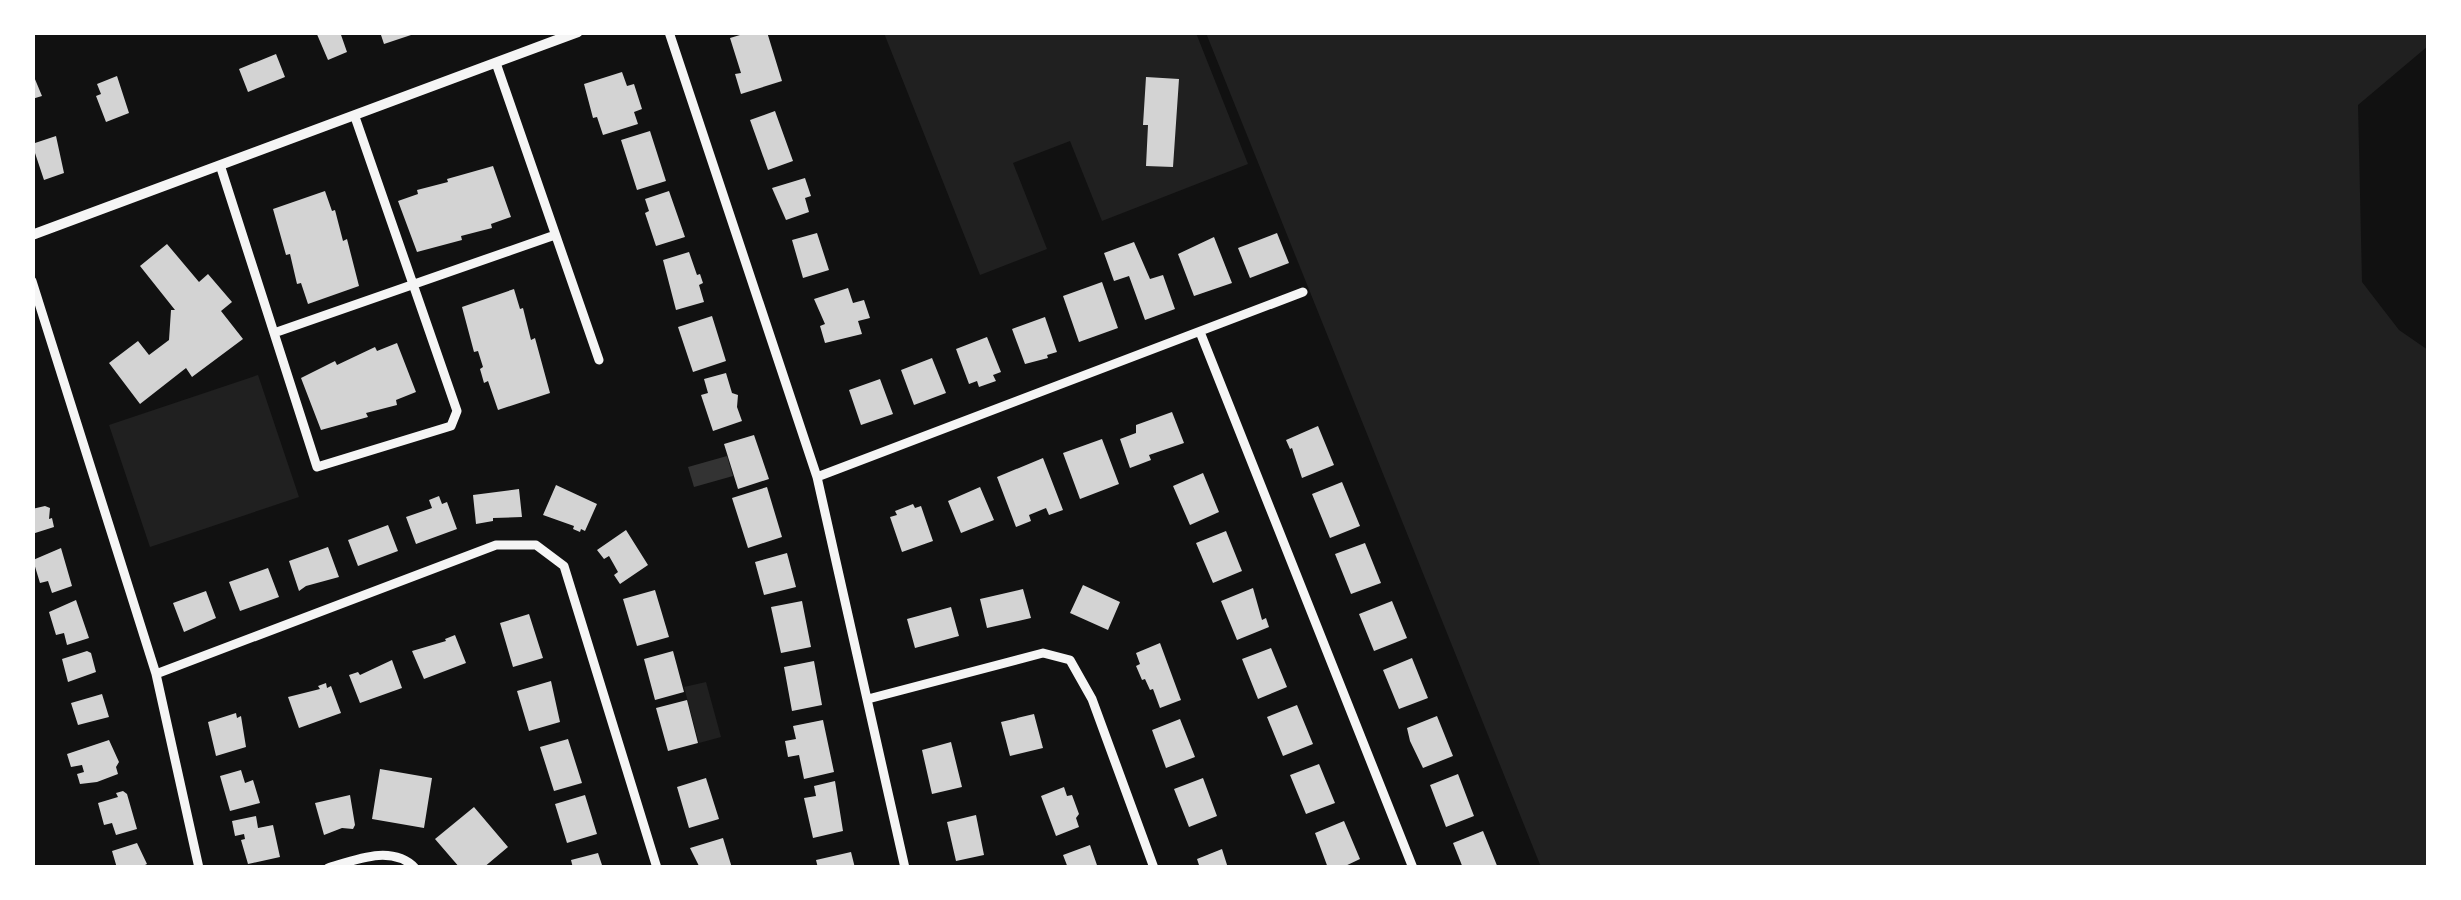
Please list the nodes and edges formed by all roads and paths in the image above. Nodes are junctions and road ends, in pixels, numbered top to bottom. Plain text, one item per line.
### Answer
1 (578, 32) edge
2 (669, 32) edge
3 (496, 63) junction
4 (355, 117) junction
5 (221, 168) junction
6 (32, 235) edge
7 (555, 235) junction
8 (32, 281) edge
9 (414, 286) junction
10 (1303, 292) dead end
11 (1200, 332) junction
12 (274, 334) junction
13 (598, 360) dead end
14 (817, 477) junction
15 (156, 674) junction
16 (868, 699) junction
17 (199, 868) edge
18 (328, 868) edge
19 (414, 868) edge
20 (657, 868) edge
21 (904, 868) edge
22 (1154, 868) edge
23 (1413, 868) edge

1 - 3 street
2 - 14 street
3 - 4 street
3 - 7 street
4 - 5 street
4 - 9 street
5 - 6 street
5 - 12 street
7 - 9 street
7 - 13 street
8 - 15 street
9 - 12 street
9 - 12 street
10 - 11 street
11 - 14 street
11 - 23 street
14 - 16 street
15 - 17 street
15 - 20 street
16 - 21 street
16 - 22 street
18 - 19 street

